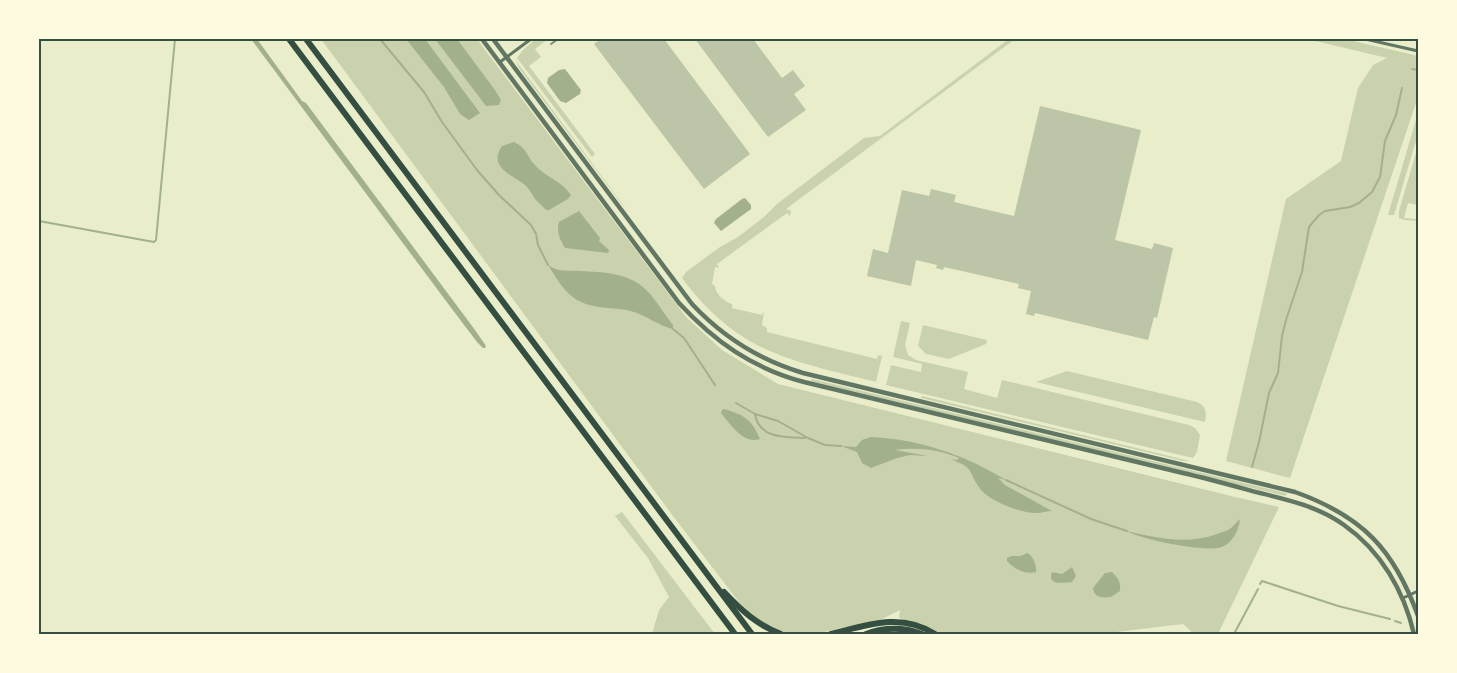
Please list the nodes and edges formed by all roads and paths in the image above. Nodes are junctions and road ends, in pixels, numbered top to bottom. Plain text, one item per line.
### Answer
1 (289, 39) edge
2 (306, 39) edge
3 (482, 39) edge
4 (493, 39) edge
5 (531, 39) edge
6 (1365, 39) edge
7 (1418, 51) edge
8 (507, 57) junction
9 (500, 62) junction
10 (704, 571) junction
11 (1418, 591) edge
12 (1411, 594) junction
13 (1402, 598) junction
14 (1418, 616) edge
15 (735, 634) edge
16 (752, 634) edge
17 (780, 634) edge
18 (831, 634) edge
19 (866, 634) edge
20 (922, 634) edge
21 (935, 634) edge
22 (1414, 634) edge

1 - 15 highway
2 - 10 highway
3 - 9 street
4 - 8 street
5 - 8 street
6 - 7 street
8 - 9 street
8 - 12 street
9 - 13 street
10 - 16 highway
10 - 17 highway
11 - 12 street
12 - 13 street
12 - 14 street
13 - 22 street
18 - 21 highway
19 - 20 highway

